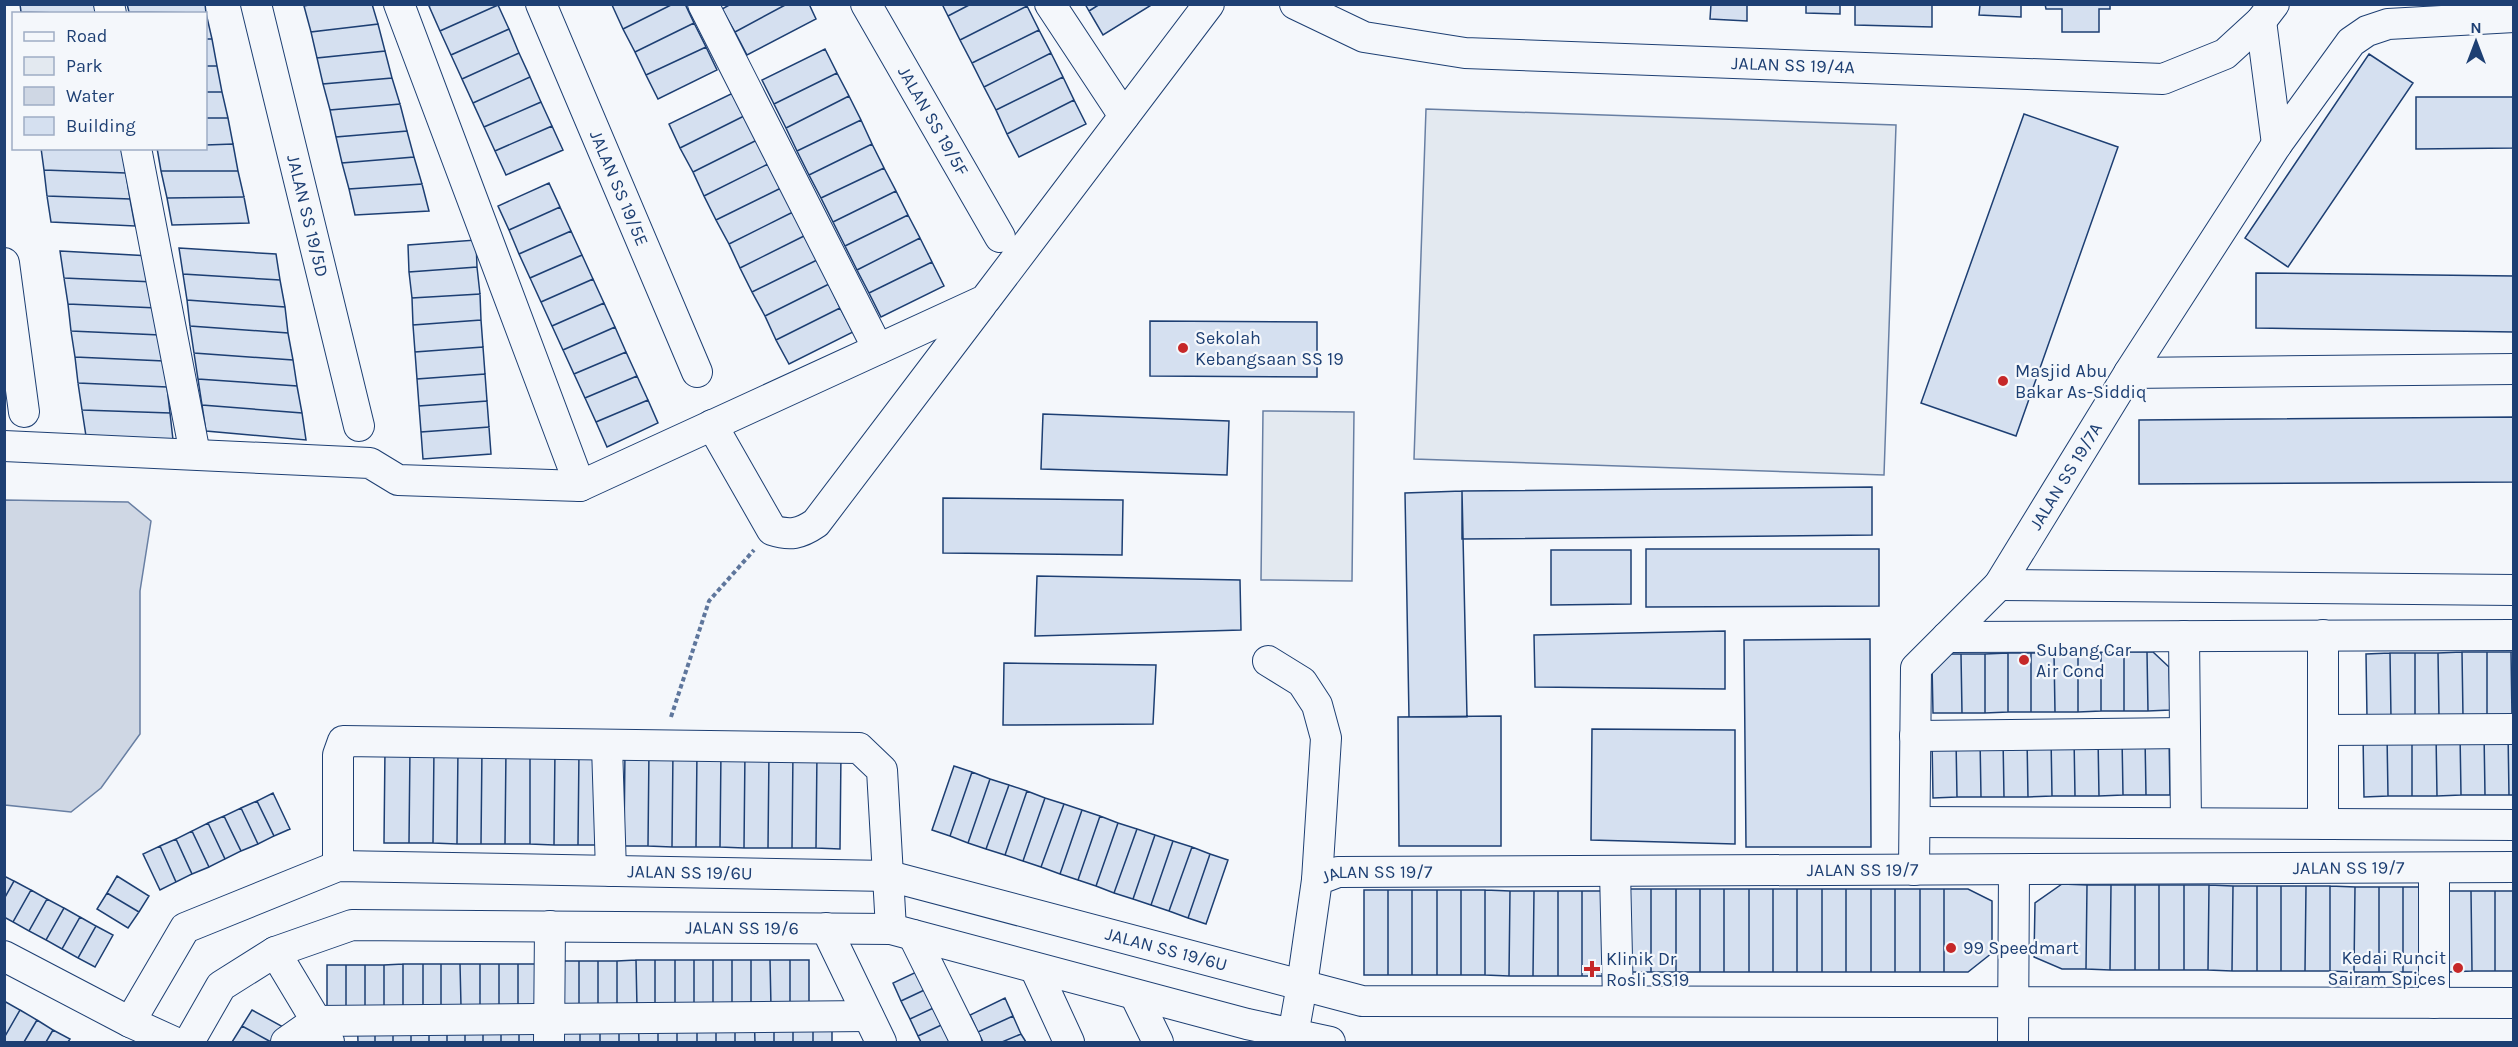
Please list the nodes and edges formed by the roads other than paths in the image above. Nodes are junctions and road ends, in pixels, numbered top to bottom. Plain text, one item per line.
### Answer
1 (256, 4) edge
2 (399, 4) edge
3 (541, 4) edge
4 (703, 4) edge
5 (866, 4) edge
6 (1050, 4) edge
7 (1209, 4) edge
8 (1295, 4) edge
9 (2268, 13) edge
10 (2514, 17) edge
11 (1124, 117) junction
12 (2277, 144) junction
13 (136, 150) edge
14 (1000, 237) dead end
15 (4, 263) edge
16 (986, 300) junction
17 (878, 349) junction
18 (2514, 369) edge
19 (697, 372) dead end
20 (2129, 373) junction
21 (24, 412) dead end
22 (712, 425) junction
23 (360, 426) dead end
24 (4, 446) edge
25 (195, 454) junction
26 (580, 486) junction
27 (1999, 585) junction
28 (2514, 590) edge
29 (2514, 634) edge
30 (2324, 635) junction
31 (2184, 636) junction
32 (1947, 637) junction
33 (1268, 661) dead end
34 (2514, 729) edge
35 (2324, 730) junction
36 (2185, 733) junction
37 (1915, 736) junction
38 (607, 746) junction
39 (1915, 822) junction
40 (2186, 823) junction
41 (2324, 824) junction
42 (2514, 825) edge
43 (338, 866) junction
44 (2514, 867) edge
45 (2434, 868) junction
46 (1914, 870) junction
47 (2013, 870) junction
48 (611, 871) junction
49 (1616, 871) junction
50 (889, 876) junction
51 (1317, 880) junction
52 (550, 926) junction
53 (826, 928) junction
54 (902, 932) junction
55 (275, 952) junction
56 (4, 956) edge
57 (1035, 968) junction
58 (1302, 985) junction
59 (1135, 995) junction
60 (1618, 1001) junction
61 (2013, 1002) junction
62 (2434, 1003) junction
63 (2514, 1003) edge
64 (868, 1016) junction
65 (130, 1022) junction
66 (549, 1031) edge
67 (322, 1032) edge
68 (1251, 1033) edge
69 (1293, 1035) junction
70 (174, 1042) edge
71 (189, 1042) edge
72 (286, 1042) edge
73 (881, 1042) edge
74 (966, 1042) edge
75 (1069, 1042) edge
76 (1158, 1042) edge
77 (1329, 1042) edge
78 (2013, 1042) edge

1 - 23 street, JALAN SS 19/5D
2 - 26 street
3 - 19 street, JALAN SS 19/5E
4 - 17 street
5 - 14 street, JALAN SS 19/5F
6 - 11 street
7 - 11 street
8 - 9 street, JALAN SS 19/4A
9 - 12 street
10 - 12 street, JALAN SS 19/7A
11 - 16 street
12 - 20 street, JALAN SS 19/7A
13 - 25 street
15 - 21 street
16 - 17 street
16 - 22 street
17 - 22 street
18 - 20 street
20 - 27 street, JALAN SS 19/7A
22 - 26 street
24 - 25 street
25 - 26 street
27 - 28 street
27 - 32 street, JALAN SS 19/7A
29 - 30 street
30 - 31 street
30 - 35 street
31 - 32 street
31 - 36 street
32 - 37 street, JALAN SS 19/7A
33 - 51 street
34 - 35 street
35 - 41 street
36 - 37 street
36 - 40 street
37 - 39 street, JALAN SS 19/7A
38 - 43 street
38 - 48 street
38 - 50 street
39 - 40 street
39 - 46 street, JALAN SS 19/7A
40 - 41 street
41 - 42 street
43 - 48 street, JALAN SS 19/6U
43 - 65 street, JALAN SS 19/6U
44 - 45 street, JALAN SS 19/7
45 - 47 street, JALAN SS 19/7
45 - 62 street
46 - 47 street, JALAN SS 19/7
46 - 49 street, JALAN SS 19/7
47 - 61 street
48 - 50 street, JALAN SS 19/6U
49 - 51 street, JALAN SS 19/7
49 - 60 street
50 - 54 street
50 - 58 street, JALAN SS 19/6U
51 - 58 street, JALAN SS 19/7
52 - 53 street, JALAN SS 19/6
52 - 55 street, JALAN SS 19/6
52 - 66 street
53 - 54 street, JALAN SS 19/6
53 - 64 street
54 - 57 street, JALAN SS 19/6
54 - 74 street
55 - 67 street
55 - 71 street, JALAN SS 19/6
56 - 65 street
57 - 59 street, JALAN SS 19/6
57 - 75 street
58 - 60 street
58 - 69 street, JALAN SS 19/7
59 - 68 street, JALAN SS 19/6
59 - 76 street
60 - 61 street
61 - 62 street
61 - 78 street
62 - 63 street
64 - 66 street
64 - 73 street
65 - 70 street
66 - 67 street
67 - 72 street
68 - 69 street, JALAN SS 19/6
69 - 77 street, JALAN SS 19/6

